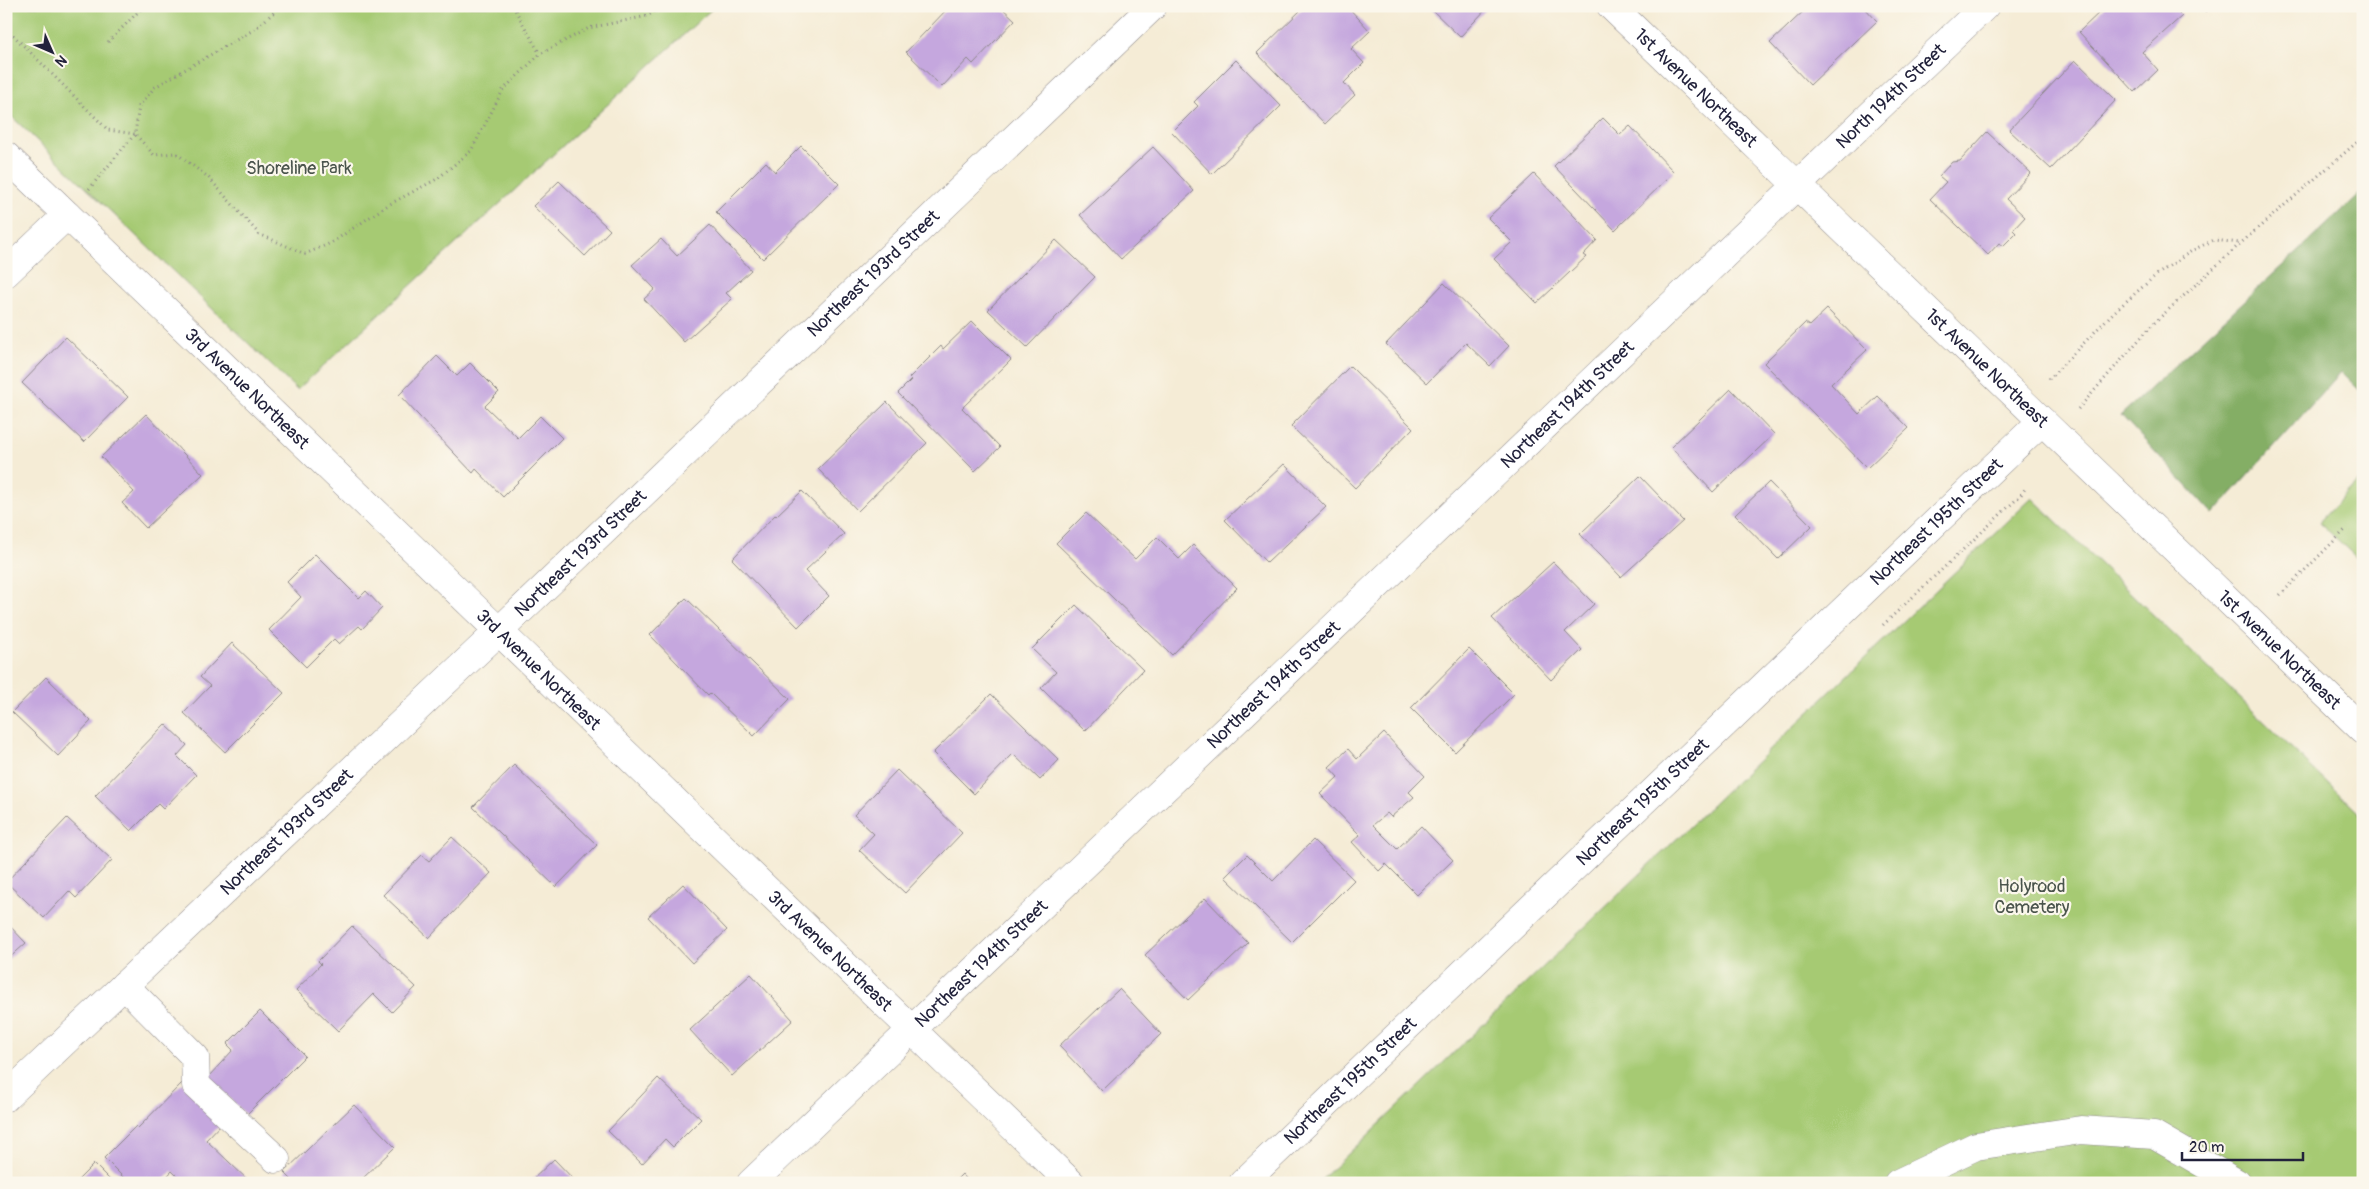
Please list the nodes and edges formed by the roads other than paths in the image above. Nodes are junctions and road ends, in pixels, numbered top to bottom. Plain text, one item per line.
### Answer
1 (1153, 6) edge
2 (1611, 6) edge
3 (1985, 6) edge
4 (6, 156) edge
5 (1796, 187) junction
6 (68, 215) junction
7 (6, 273) edge
8 (2033, 413) junction
9 (499, 631) junction
10 (2363, 730) edge
11 (124, 985) junction
12 (912, 1029) junction
13 (6, 1097) edge
14 (276, 1159) dead end
15 (751, 1183) edge
16 (1071, 1183) edge
17 (1244, 1183) edge
18 (1898, 1183) edge
19 (2237, 1183) edge

1 - 9 street, Northeast 193rd Street
2 - 5 street, 1st Avenue Northeast
3 - 5 street, North 194th Street
4 - 6 street, 3rd Avenue Northeast
5 - 8 street, 1st Avenue Northeast
5 - 12 street, Northeast 194th Street
6 - 7 street
6 - 9 street, 3rd Avenue Northeast
8 - 10 street, 1st Avenue Northeast
8 - 17 street, Northeast 195th Street
9 - 11 street, Northeast 193rd Street
9 - 12 street, 3rd Avenue Northeast
11 - 13 street, Northeast 193rd Street
11 - 14 street
12 - 15 street, Northeast 194th Street
12 - 16 street, 3rd Avenue Northeast
18 - 19 street

